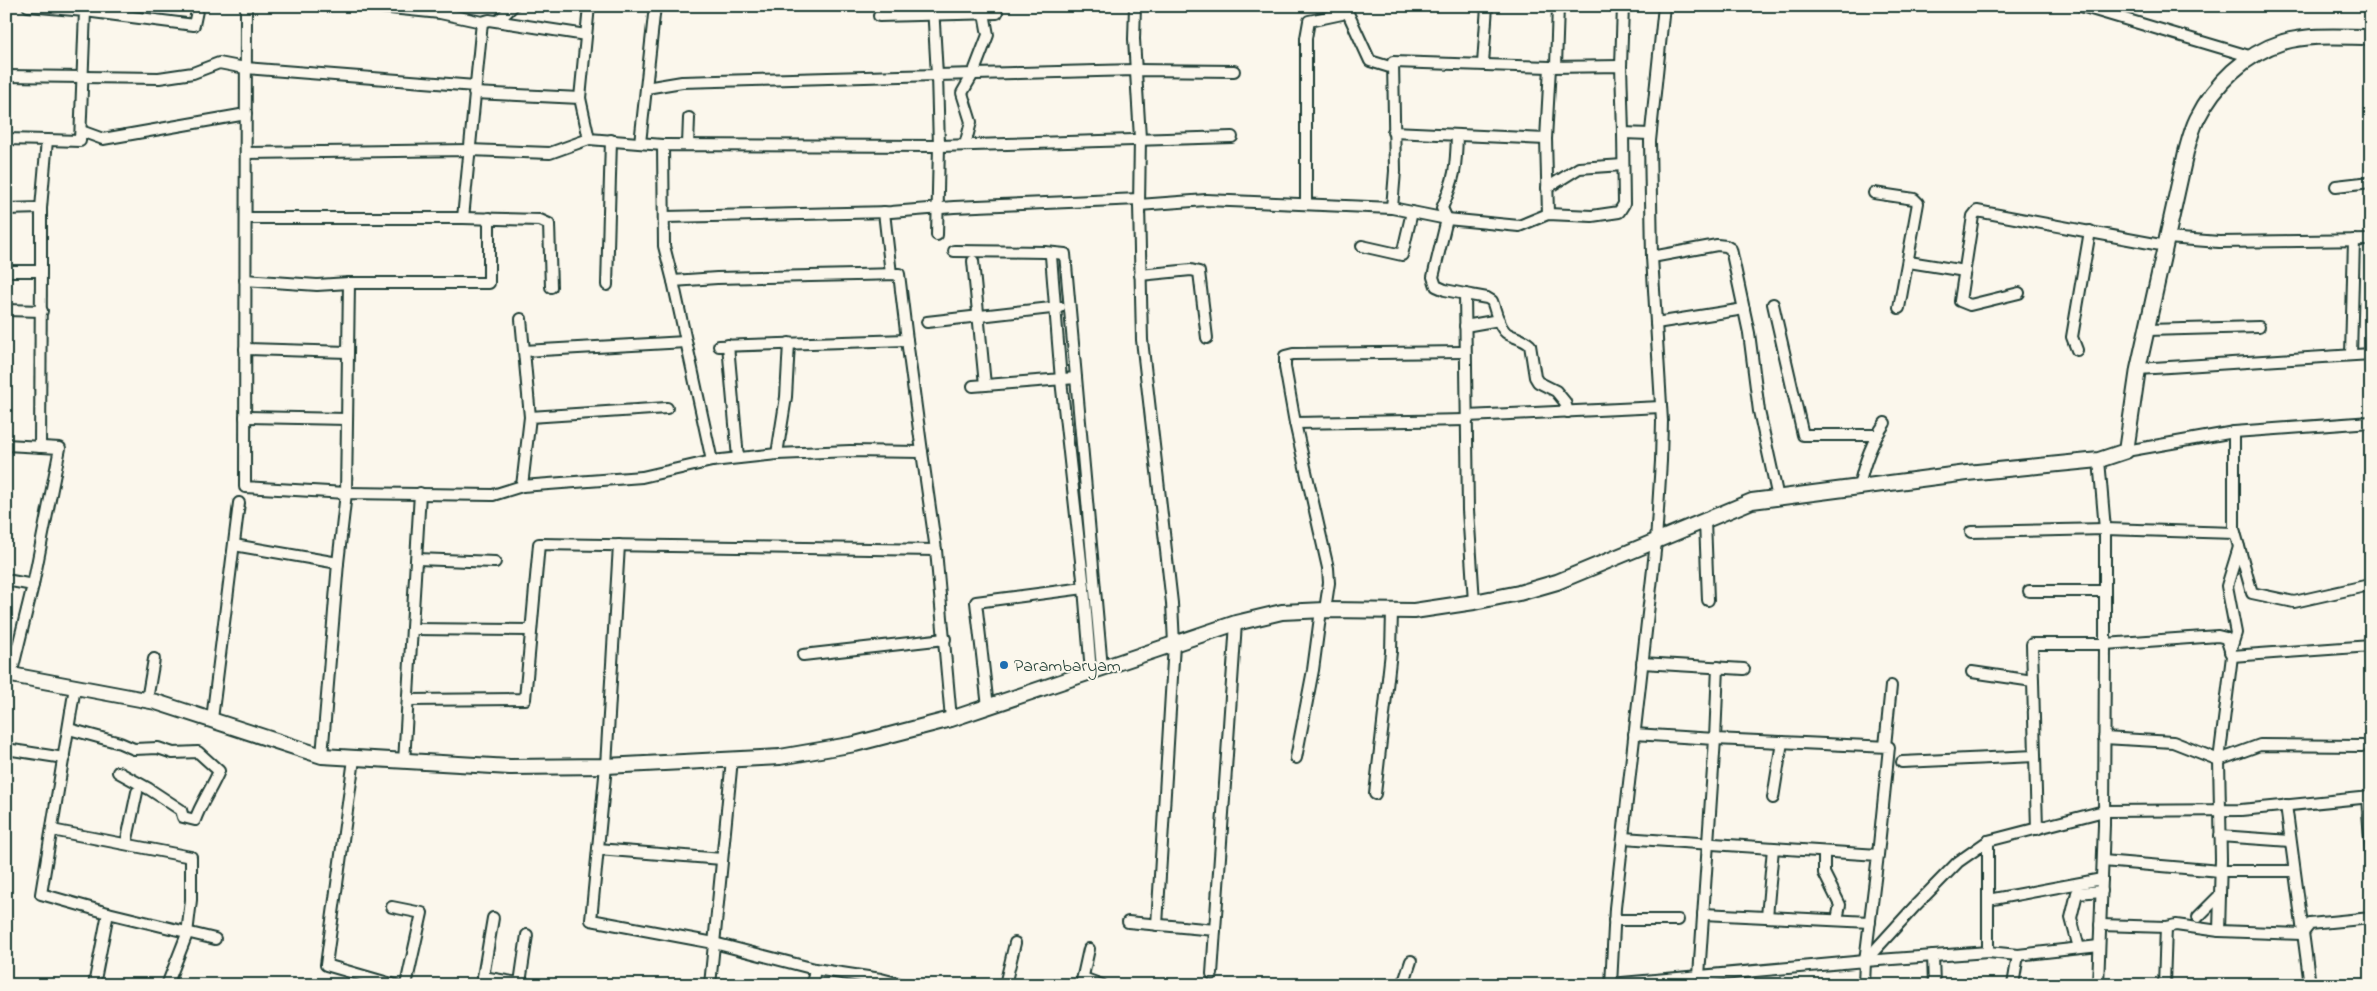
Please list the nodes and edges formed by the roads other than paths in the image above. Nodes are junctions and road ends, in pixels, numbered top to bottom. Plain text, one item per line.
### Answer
1 (28, 6) edge
2 (198, 6) edge
3 (246, 6) edge
4 (371, 6) edge
5 (513, 6) edge
6 (589, 6) edge
7 (655, 6) edge
8 (1135, 6) edge
9 (1487, 6) edge
10 (1558, 6) edge
11 (1623, 6) edge
12 (1664, 6) edge
13 (2081, 6) edge
14 (1348, 8) edge
15 (78, 9) edge
16 (440, 10) edge
17 (933, 10) edge
18 (984, 13) junction
19 (997, 13) dead end
20 (879, 16) dead end
21 (498, 21) junction
22 (482, 22) junction
23 (586, 35) junction
24 (2371, 37) edge
25 (2249, 56) junction
26 (1483, 64) junction
27 (1621, 66) junction
28 (1553, 67) junction
29 (245, 68) junction
30 (1393, 68) junction
31 (1135, 70) junction
32 (1234, 71) dead end
33 (973, 74) junction
34 (938, 75) junction
35 (6, 76) edge
36 (84, 76) junction
37 (646, 88) junction
38 (474, 90) junction
39 (580, 98) junction
40 (246, 114) junction
41 (689, 118) dead end
42 (81, 131) junction
43 (1393, 132) junction
44 (1623, 133) junction
45 (1650, 134) junction
46 (1457, 135) junction
47 (1232, 137) dead end
48 (1140, 138) junction
49 (6, 139) edge
50 (589, 139) junction
51 (1546, 139) junction
52 (47, 140) junction
53 (611, 140) junction
54 (640, 143) junction
55 (663, 145) junction
56 (688, 145) junction
57 (966, 145) junction
58 (938, 146) junction
59 (469, 150) junction
60 (246, 153) junction
61 (1623, 165) junction
62 (2371, 182) edge
63 (2336, 186) dead end
64 (1547, 188) junction
65 (1874, 193) dead end
66 (1139, 202) junction
67 (1306, 204) junction
68 (41, 208) junction
69 (1392, 208) junction
70 (6, 209) edge
71 (938, 209) junction
72 (884, 212) junction
73 (1412, 212) junction
74 (1548, 214) junction
75 (665, 217) junction
76 (246, 218) junction
77 (463, 218) junction
78 (489, 218) junction
79 (1447, 220) junction
80 (2090, 231) junction
81 (937, 235) dead end
82 (2354, 240) junction
83 (2371, 240) edge
84 (2167, 242) junction
85 (1362, 246) dead end
86 (954, 251) dead end
87 (1051, 256) dead end
88 (1652, 257) junction
89 (973, 261) dead end
90 (1909, 262) junction
91 (41, 270) junction
92 (6, 271) edge
93 (1965, 271) junction
94 (891, 274) junction
95 (1140, 275) junction
96 (245, 280) junction
97 (672, 281) junction
98 (350, 283) junction
99 (607, 284) dead end
100 (551, 287) dead end
101 (2019, 293) dead end
102 (1465, 294) junction
103 (1773, 304) dead end
104 (1070, 306) junction
105 (1056, 307) junction
106 (1899, 308) dead end
107 (1744, 309) junction
108 (6, 310) edge
109 (42, 310) junction
110 (978, 317) junction
111 (521, 319) dead end
112 (1499, 320) junction
113 (927, 322) dead end
114 (1656, 323) junction
115 (1465, 326) junction
116 (2259, 327) dead end
117 (2147, 330) junction
118 (1207, 338) dead end
119 (907, 340) junction
120 (686, 342) junction
121 (789, 343) junction
122 (246, 349) junction
123 (2077, 350) dead end
124 (524, 351) junction
125 (348, 352) junction
126 (1465, 352) junction
127 (2371, 354) edge
128 (2351, 355) junction
129 (2138, 369) junction
130 (1076, 378) junction
131 (1061, 380) junction
132 (985, 385) junction
133 (973, 386) dead end
134 (1661, 407) junction
135 (667, 408) dead end
136 (1568, 412) junction
137 (245, 417) junction
138 (530, 417) junction
139 (1467, 418) junction
140 (347, 419) junction
141 (2371, 422) edge
142 (1295, 423) junction
143 (1885, 423) dead end
144 (2234, 432) junction
145 (1877, 435) junction
146 (6, 445) edge
147 (40, 446) junction
148 (2126, 451) junction
149 (922, 452) junction
150 (777, 454) junction
151 (738, 458) junction
152 (2099, 460) junction
153 (712, 461) junction
154 (522, 486) junction
155 (1860, 487) junction
156 (346, 493) junction
157 (420, 493) junction
158 (1778, 498) junction
159 (239, 503) dead end
160 (1704, 521) junction
161 (2105, 528) junction
162 (1971, 532) dead end
163 (2235, 532) junction
164 (1656, 542) junction
165 (234, 545) junction
166 (619, 545) junction
167 (2239, 546) junction
168 (936, 550) junction
169 (416, 558) junction
170 (496, 562) dead end
171 (338, 563) junction
172 (6, 580) edge
173 (33, 585) junction
174 (2365, 586) dead end
175 (1084, 588) junction
176 (2029, 591) dead end
177 (2105, 591) junction
178 (1708, 600) dead end
179 (1474, 602) junction
180 (1322, 610) junction
181 (1392, 611) junction
182 (1236, 624) junction
183 (412, 629) junction
184 (530, 630) junction
185 (945, 639) junction
186 (1174, 644) junction
187 (2105, 644) junction
188 (2371, 646) edge
189 (2231, 654) junction
190 (803, 655) dead end
191 (154, 659) dead end
192 (1642, 663) junction
193 (1718, 667) junction
194 (1744, 669) dead end
195 (1096, 670) junction
196 (1972, 672) dead end
197 (9, 675) edge
198 (2033, 681) junction
199 (1891, 686) dead end
200 (75, 687) junction
201 (147, 700) junction
202 (408, 700) junction
203 (988, 706) junction
204 (212, 719) junction
205 (951, 719) junction
206 (68, 729) junction
207 (1634, 734) junction
208 (2104, 738) junction
209 (1714, 739) junction
210 (1782, 742) junction
211 (1885, 746) junction
212 (2362, 746) dead end
213 (6, 749) edge
214 (322, 756) junction
215 (2035, 756) junction
216 (64, 758) junction
217 (1296, 758) dead end
218 (354, 759) junction
219 (732, 759) junction
220 (2219, 760) junction
221 (404, 762) junction
222 (1902, 762) dead end
223 (606, 766) junction
224 (118, 772) dead end
225 (137, 792) dead end
226 (1375, 794) dead end
227 (2369, 797) edge
228 (1773, 798) dead end
229 (2286, 805) junction
230 (2219, 810) junction
231 (2104, 812) junction
232 (2037, 829) junction
233 (52, 830) junction
234 (2220, 836) junction
235 (1623, 838) junction
236 (1988, 841) junction
237 (2290, 841) junction
238 (1708, 843) junction
239 (126, 844) junction
240 (598, 848) junction
241 (1773, 848) junction
242 (1824, 852) junction
243 (2371, 854) edge
244 (1878, 855) junction
245 (722, 859) junction
246 (2103, 861) junction
247 (2220, 871) junction
248 (2294, 871) junction
249 (2102, 879) junction
250 (2102, 891) junction
251 (2220, 895) junction
252 (1988, 900) junction
253 (392, 907) dead end
254 (108, 914) junction
255 (1703, 914) junction
256 (1767, 917) junction
257 (2198, 917) dead end
258 (493, 918) dead end
259 (2371, 918) edge
260 (1614, 920) junction
261 (1678, 920) dead end
262 (1838, 920) junction
263 (1128, 922) dead end
264 (1870, 922) junction
265 (1157, 925) junction
266 (2100, 925) junction
267 (2166, 927) junction
268 (1215, 930) junction
269 (2219, 931) junction
270 (187, 934) junction
271 (2302, 934) junction
272 (527, 935) dead end
273 (215, 939) dead end
274 (714, 943) junction
275 (1015, 943) dead end
276 (2099, 946) junction
277 (2079, 948) junction
278 (1089, 949) dead end
279 (1988, 952) junction
280 (2018, 955) junction
281 (1933, 956) junction
282 (1411, 961) dead end
283 (1865, 961) junction
284 (815, 969) junction
285 (1212, 974) dead end
286 (1699, 976) junction
287 (483, 981) edge
288 (1082, 981) edge
289 (880, 982) edge
290 (525, 984) edge
291 (94, 985) edge
292 (167, 985) edge
293 (395, 985) edge
294 (406, 985) edge
295 (710, 985) edge
296 (812, 985) edge
297 (904, 985) edge
298 (1005, 985) edge
299 (1102, 985) edge
300 (1403, 985) edge
301 (1611, 985) edge
302 (1864, 985) edge
303 (1934, 985) edge
304 (2013, 985) edge
305 (2098, 985) edge
306 (2164, 985) edge
307 (2310, 985) edge

1 - 15 street
2 - 15 street
3 - 29 street
4 - 16 street
5 - 21 street
6 - 23 street
7 - 37 street
8 - 31 street
9 - 26 street
10 - 28 street
11 - 27 street
12 - 45 street
13 - 25 street
14 - 30 street
14 - 67 street
15 - 36 street
16 - 22 street
17 - 18 street
17 - 20 street
17 - 34 street
18 - 19 street
18 - 33 street
21 - 22 street
21 - 23 street
22 - 38 street
23 - 39 street
24 - 25 main road
25 - 84 main road
26 - 28 street
26 - 30 street
27 - 28 street
27 - 44 street
28 - 51 street
29 - 36 street
29 - 38 street
29 - 40 street
30 - 43 street
31 - 32 street
31 - 33 street
31 - 48 street
33 - 34 street
33 - 57 street
34 - 37 street
34 - 58 street
35 - 36 street
36 - 42 street
37 - 54 street
38 - 39 street
38 - 59 street
39 - 50 street
40 - 42 street
40 - 60 street
41 - 56 street
42 - 52 street
43 - 46 street
43 - 69 street
44 - 45 street
44 - 61 street
45 - 88 street
46 - 51 street
46 - 79 street
47 - 48 street
48 - 57 street
48 - 66 street
49 - 52 street
50 - 53 street
50 - 59 street
51 - 64 street
52 - 68 street
53 - 54 street
53 - 99 street
54 - 55 street
55 - 56 street
55 - 75 street
56 - 58 street
57 - 58 street
58 - 71 street
59 - 60 street
59 - 77 street
60 - 76 street
61 - 64 street
61 - 74 street
62 - 63 street
64 - 74 street
65 - 90 street
66 - 67 street
66 - 71 street
66 - 95 street
67 - 69 street
68 - 70 street
68 - 91 street
69 - 73 street
71 - 72 street
71 - 81 street
72 - 75 street
72 - 94 street
73 - 79 street
73 - 85 street
74 - 79 street
75 - 97 street
76 - 77 street
76 - 96 street
77 - 78 street
78 - 98 street
78 - 100 street
79 - 102 street
80 - 84 street
80 - 93 street
80 - 123 street
82 - 83 street
82 - 84 street
82 - 128 street
84 - 117 main road
86 - 104 street
87 - 105 street
88 - 107 street
88 - 114 street
89 - 110 street
90 - 93 street
90 - 106 street
91 - 92 street
91 - 109 street
93 - 101 street
94 - 97 street
94 - 119 street
95 - 118 street
95 - 186 street
96 - 98 street
96 - 122 street
97 - 120 street
98 - 125 street
102 - 112 street
102 - 115 street
103 - 145 street
104 - 105 street
104 - 130 street
105 - 110 street
105 - 131 street
107 - 114 street
107 - 158 street
108 - 109 street
109 - 147 street
110 - 113 street
110 - 132 street
111 - 124 street
112 - 115 street
112 - 136 street
114 - 134 street
115 - 126 street
116 - 117 street
117 - 129 main road
119 - 121 street
119 - 149 street
120 - 124 street
120 - 153 street
121 - 150 street
121 - 151 street
122 - 125 street
122 - 137 street
124 - 138 street
125 - 140 street
126 - 139 street
126 - 142 street
127 - 128 street
128 - 129 street
129 - 148 main road
130 - 131 street
130 - 195 street
131 - 132 street
131 - 175 street
132 - 133 street
134 - 136 street
134 - 164 street
135 - 138 street
136 - 139 street
137 - 140 street
137 - 156 street
138 - 154 street
139 - 142 street
139 - 179 street
140 - 156 street
141 - 144 street
142 - 180 street
143 - 145 street
144 - 148 street
144 - 163 street
145 - 155 street
146 - 147 street
147 - 173 street
148 - 152 main road
149 - 150 street
149 - 168 street
150 - 151 street
151 - 153 street
152 - 155 main road
152 - 161 street
153 - 154 street
154 - 157 street
155 - 158 main road
156 - 157 street
156 - 171 street
157 - 169 street
158 - 160 main road
159 - 165 street
160 - 164 main road
160 - 178 street
161 - 162 street
161 - 163 street
161 - 177 street
163 - 167 street
164 - 179 main road
164 - 192 street
165 - 171 street
165 - 204 street
166 - 168 street
166 - 184 street
166 - 223 street
167 - 174 street
167 - 189 street
168 - 185 street
169 - 170 street
169 - 183 street
171 - 214 street
172 - 173 street
173 - 197 street
175 - 195 street
175 - 203 street
176 - 177 street
177 - 187 street
179 - 181 main road
180 - 181 main road
180 - 182 main road
180 - 217 street
181 - 226 street
182 - 186 main road
182 - 268 street
183 - 184 street
183 - 202 street
184 - 202 street
185 - 190 street
185 - 205 street
186 - 195 main road
186 - 265 street
187 - 189 street
187 - 198 street
187 - 208 street
188 - 189 street
189 - 220 street
191 - 201 street
192 - 193 street
192 - 207 street
193 - 194 street
193 - 209 street
195 - 203 main road
196 - 198 street
197 - 200 main road
198 - 215 street
199 - 211 street
200 - 201 main road
200 - 206 street
201 - 204 main road
202 - 221 street
203 - 205 main road
204 - 214 main road
205 - 219 main road
206 - 216 street
206 - 224 street
207 - 209 street
207 - 235 street
208 - 220 street
208 - 231 street
209 - 210 street
209 - 238 street
210 - 211 street
210 - 228 street
211 - 244 street
212 - 220 street
213 - 216 street
214 - 218 main road
215 - 222 street
215 - 232 street
216 - 233 street
218 - 221 main road
218 - 293 street
219 - 223 main road
219 - 245 street
220 - 230 street
221 - 223 main road
223 - 240 street
225 - 239 street
227 - 229 street
227 - 243 street
229 - 230 street
229 - 237 street
230 - 231 street
230 - 234 street
231 - 232 street
231 - 246 street
232 - 236 street
233 - 239 street
233 - 254 street
234 - 237 street
234 - 247 street
235 - 238 street
235 - 260 street
236 - 252 street
236 - 283 street
237 - 248 street
238 - 241 street
238 - 255 street
239 - 270 street
240 - 245 street
240 - 274 street
241 - 242 street
241 - 256 street
242 - 244 street
242 - 262 street
244 - 264 street
245 - 274 street
246 - 247 street
246 - 249 street
247 - 248 street
247 - 251 street
248 - 271 street
249 - 250 street
249 - 252 street
250 - 266 street
250 - 277 street
251 - 257 street
251 - 269 street
252 - 279 street
253 - 294 street
254 - 270 street
254 - 291 street
255 - 256 street
255 - 286 street
256 - 262 street
258 - 287 street
259 - 271 street
260 - 261 street
260 - 301 street
262 - 264 street
263 - 265 street
264 - 283 street
265 - 268 street
266 - 267 street
266 - 276 street
267 - 269 street
267 - 306 street
268 - 285 street
269 - 271 street
270 - 273 street
270 - 292 street
271 - 307 street
272 - 290 street
274 - 284 street
274 - 295 street
275 - 298 street
276 - 277 street
276 - 305 street
277 - 280 street
278 - 288 street
279 - 280 street
279 - 281 street
280 - 304 street
281 - 283 street
281 - 303 street
282 - 300 street
283 - 286 street
283 - 302 street
284 - 289 street
284 - 296 street
286 - 301 street
287 - 290 street
288 - 299 street
289 - 297 street

